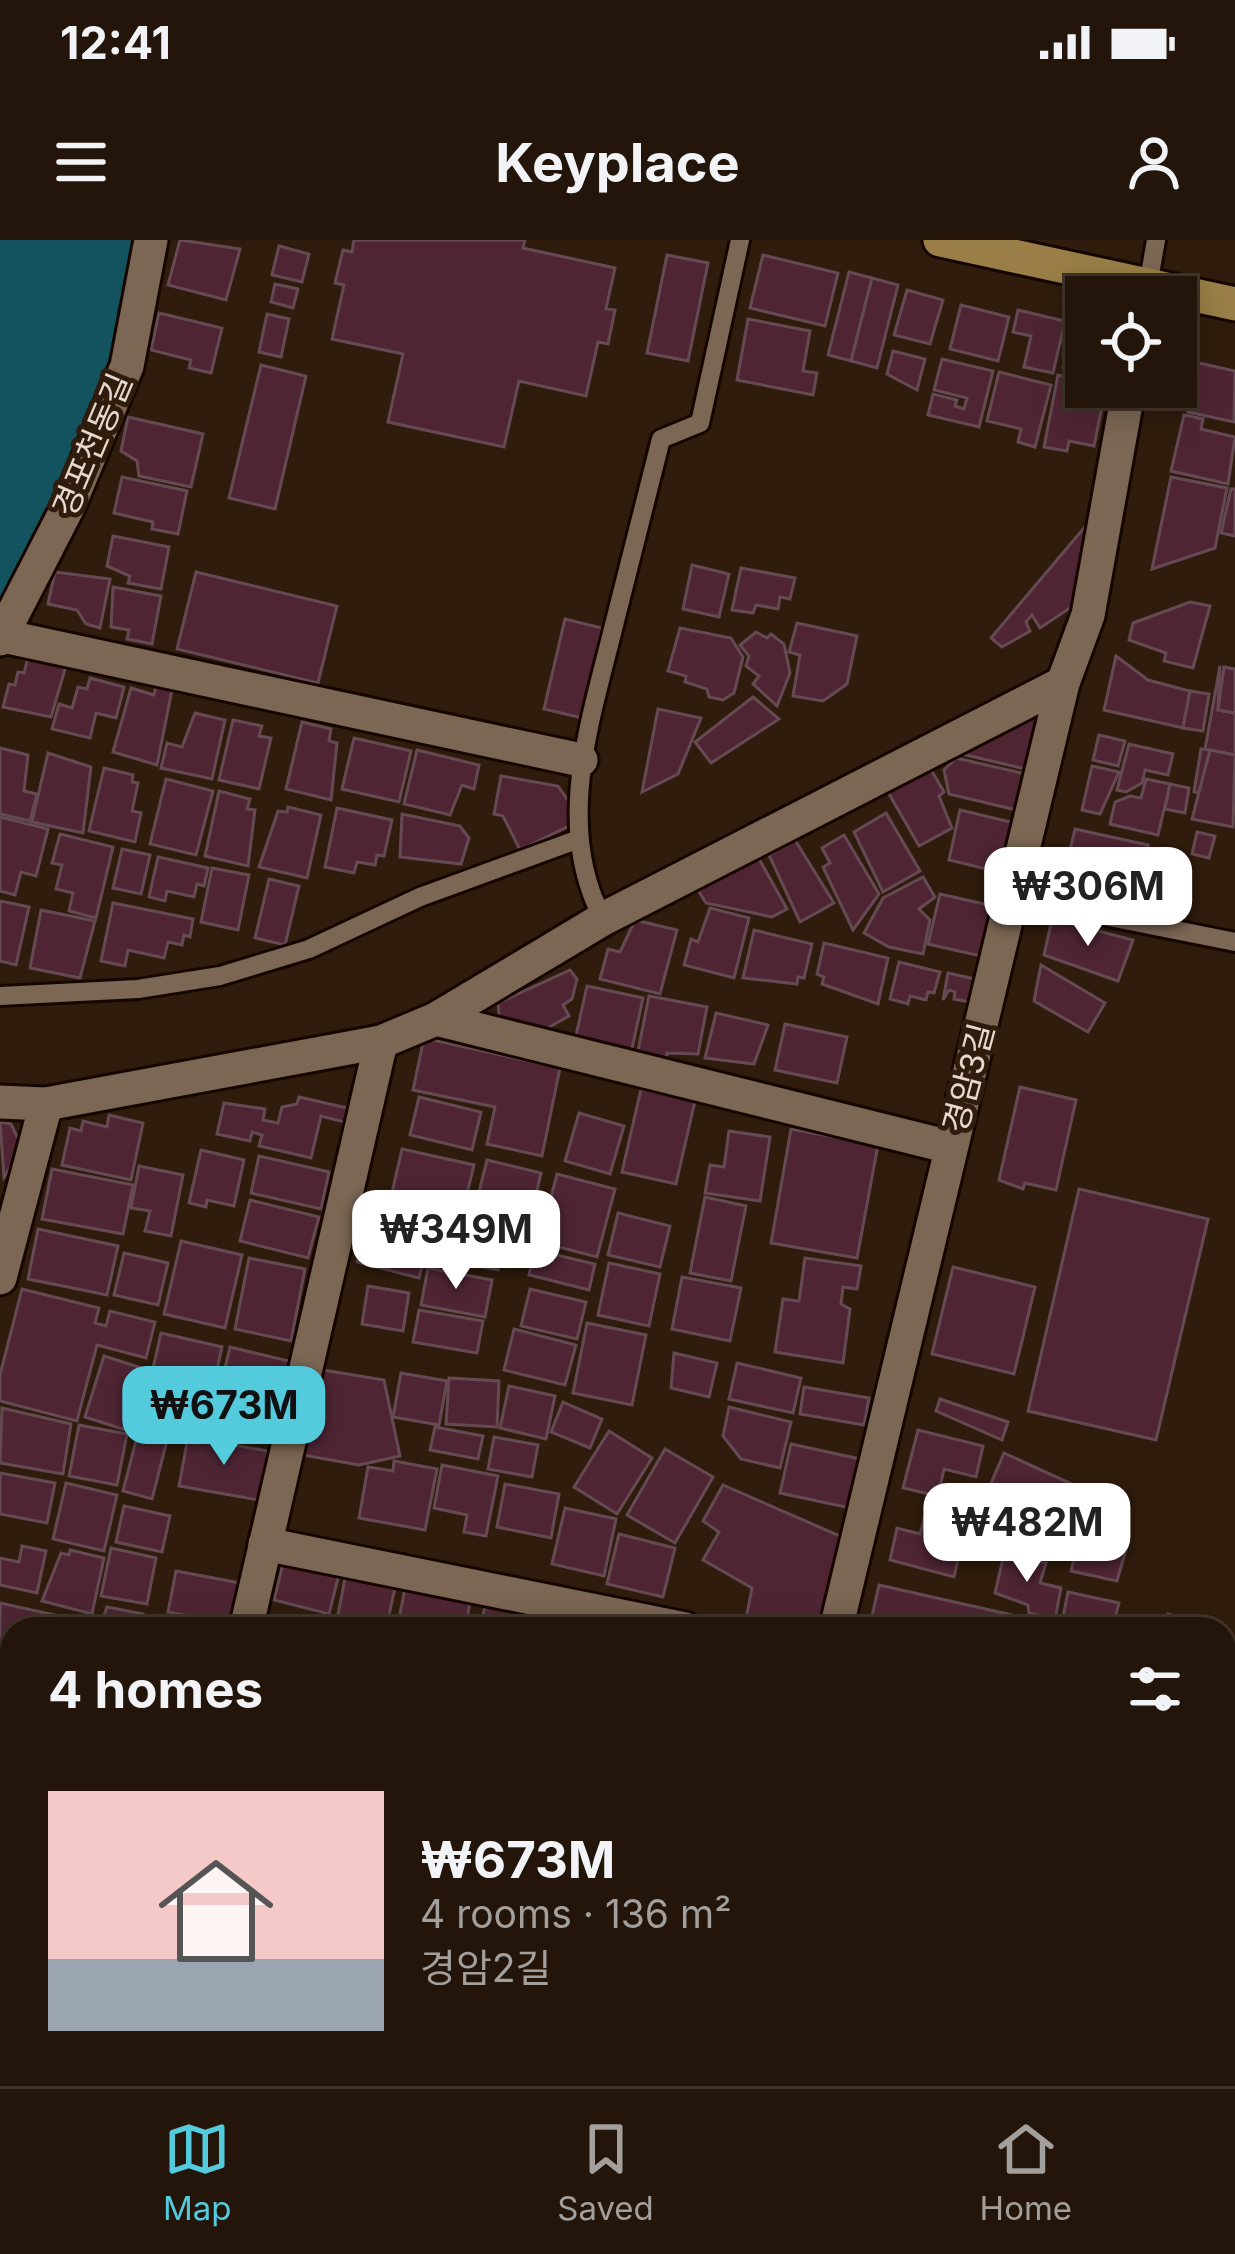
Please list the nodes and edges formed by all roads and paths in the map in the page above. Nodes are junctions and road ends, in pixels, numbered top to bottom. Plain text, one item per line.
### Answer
1 (151, 240) edge
2 (740, 240) edge
3 (940, 240) edge
4 (1156, 240) edge
5 (1086, 276) edge
6 (1150, 276) edge
7 (1197, 298) edge
8 (1235, 304) edge
9 (1125, 408) edge
10 (1, 637) edge
11 (1063, 683) junction
12 (581, 760) junction
13 (579, 839) junction
14 (1016, 898) junction
15 (603, 919) junction
16 (1235, 943) edge
17 (0, 996) edge
18 (436, 1019) junction
19 (381, 1042) junction
20 (0, 1102) edge
21 (46, 1104) junction
22 (950, 1147) junction
23 (0, 1278) edge
24 (265, 1544) junction
25 (249, 1617) edge
26 (626, 1617) edge
27 (839, 1617) edge

1 - 10 street, 경포천동길
2 - 12 lane
3 - 5 main road
4 - 6 lane
7 - 8 main road
9 - 11 street, 경암3길
10 - 12 street
11 - 14 street, 경암3길
11 - 15 street
12 - 13 lane
13 - 15 lane
13 - 17 lane
14 - 16 lane
14 - 22 street, 경암3길
15 - 18 street
18 - 19 street
18 - 22 street
19 - 21 street
19 - 24 street
20 - 21 street
21 - 23 street
22 - 27 street, 경암3길
24 - 25 street
24 - 26 street

